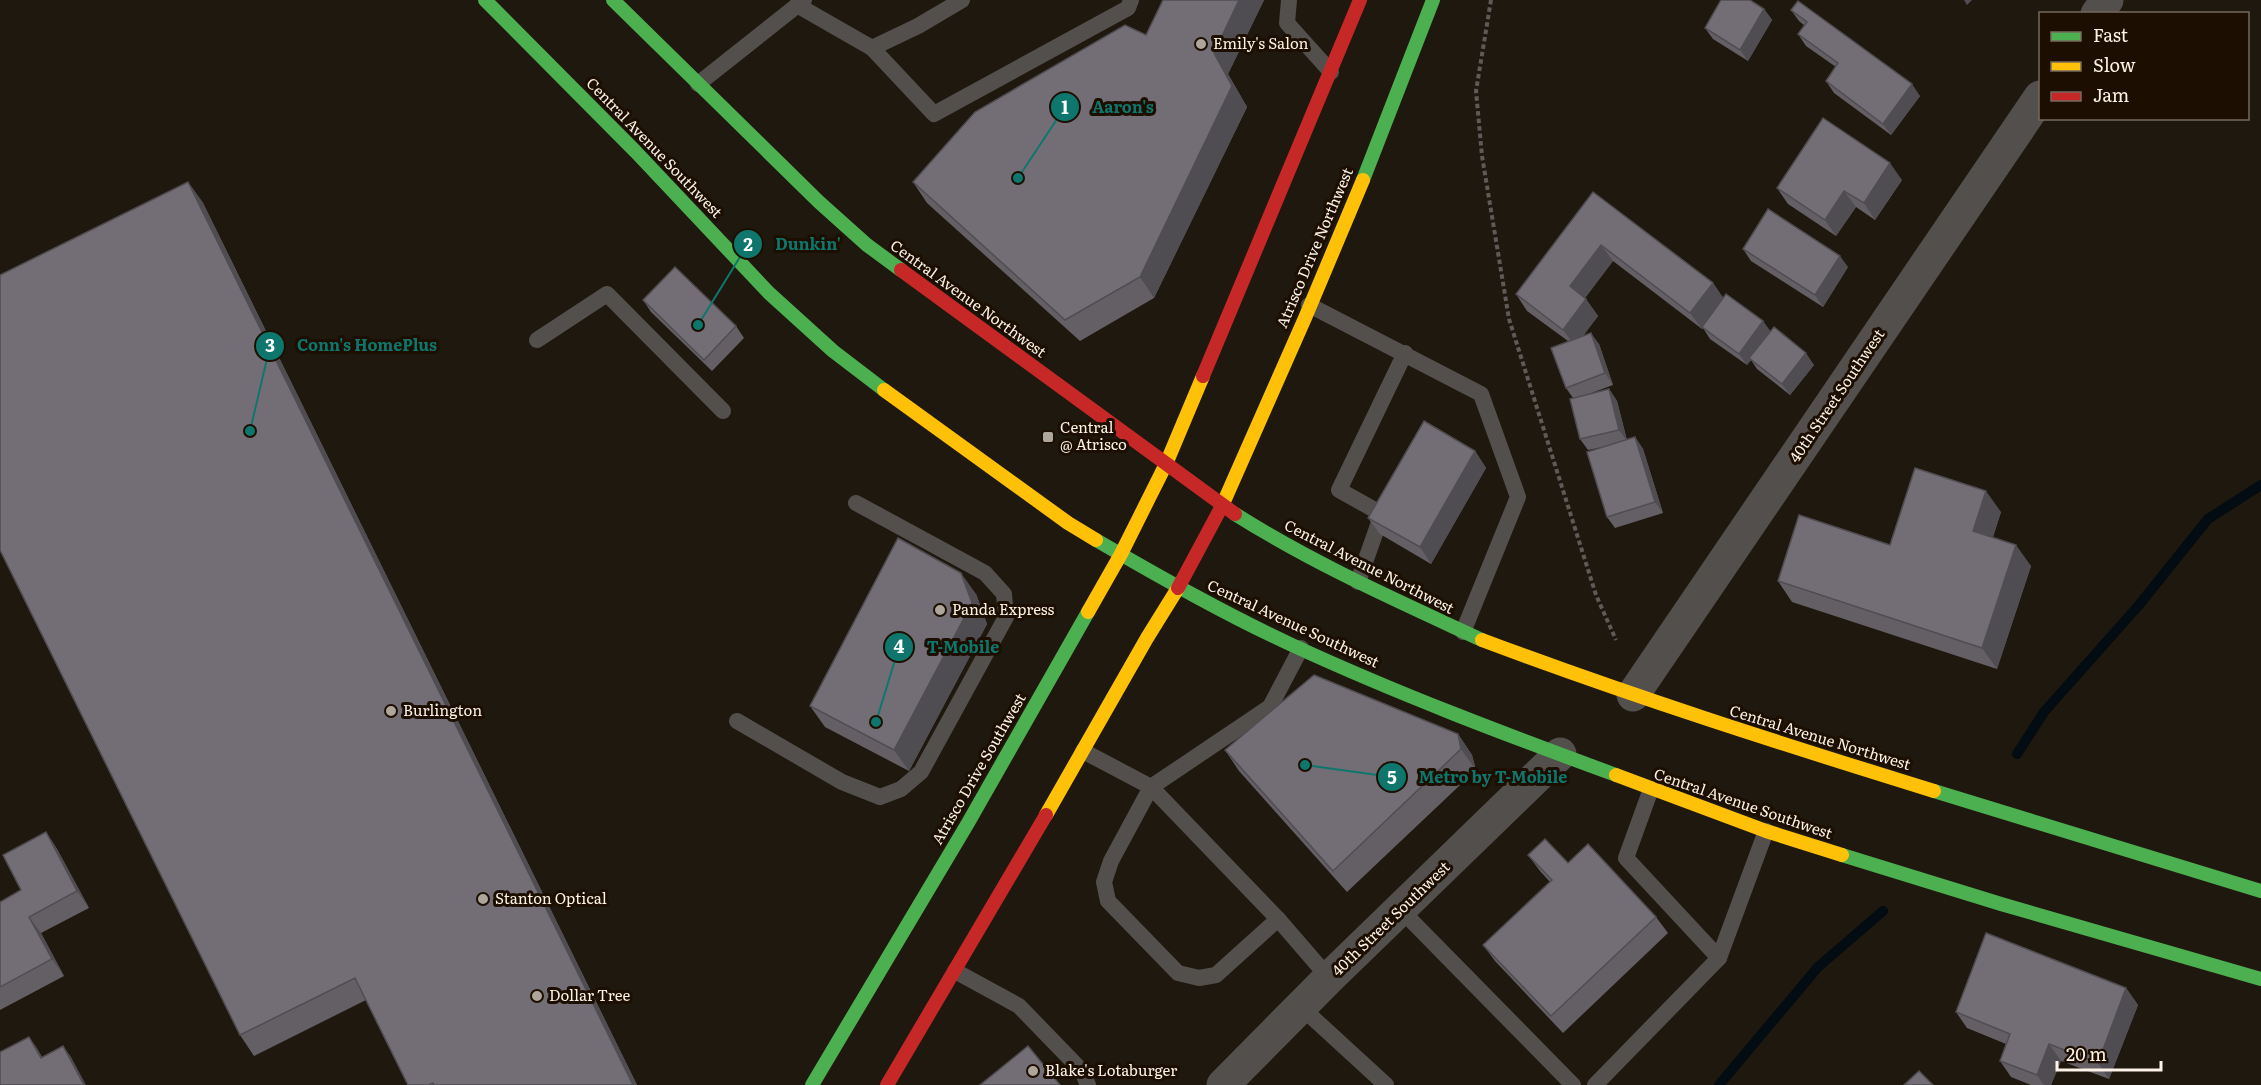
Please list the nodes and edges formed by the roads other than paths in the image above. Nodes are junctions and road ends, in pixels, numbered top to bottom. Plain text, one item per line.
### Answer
1 (485, 0) edge
2 (613, 0) edge
3 (962, 0) edge
4 (1131, 0) edge
5 (1288, 0) edge
6 (1360, 0) edge
7 (1433, 0) edge
8 (800, 3) edge
9 (872, 48) junction
10 (1331, 72) junction
11 (698, 84) junction
12 (2039, 98) edge
13 (1309, 305) junction
14 (537, 340) dead end
15 (1405, 353) junction
16 (723, 411) dead end
17 (1166, 464) junction
18 (856, 503) dead end
19 (1222, 506) junction
20 (1121, 554) junction
21 (1358, 582) junction
22 (1178, 588) junction
23 (1464, 632) junction
24 (1301, 648) junction
25 (1633, 695) junction
26 (737, 721) dead end
27 (1083, 751) junction
28 (1560, 754) junction
29 (1151, 787) junction
30 (1651, 789) junction
31 (1766, 831) junction
32 (2261, 891) edge
33 (1401, 910) junction
34 (1278, 919) junction
35 (1719, 958) junction
36 (955, 970) junction
37 (1329, 978) junction
38 (2261, 979) edge
39 (1301, 1007) junction
40 (812, 1085) edge
41 (887, 1085) edge
42 (1088, 1085) edge
43 (1223, 1085) edge
44 (1386, 1085) edge
45 (1573, 1085) edge
46 (1595, 1085) edge

1 - 20 main road, Central Avenue Southwest
2 - 11 main road, Central Avenue Northwest
3 - 9 lane
4 - 9 lane
5 - 10 lane
6 - 10 main road
7 - 13 main road, Atrisco Drive Northwest
8 - 9 lane
8 - 11 lane
10 - 17 main road
11 - 17 main road, Central Avenue Northwest
12 - 25 street, 40th Street Southwest
13 - 15 lane
13 - 19 main road, Atrisco Drive Northwest
14 - 16 lane
15 - 21 lane
15 - 23 lane
17 - 19 main road, Central Avenue Northwest
17 - 20 main road, Atrisco Drive Southwest
18 - 26 lane
19 - 21 main road, Central Avenue Northwest
19 - 22 main road
20 - 22 main road, Central Avenue Southwest
20 - 40 main road, Atrisco Drive Southwest
21 - 23 main road, Central Avenue Northwest
22 - 24 main road, Central Avenue Southwest
22 - 27 main road
23 - 25 main road, Central Avenue Northwest
24 - 28 main road, Central Avenue Southwest
24 - 29 lane
25 - 32 main road, Central Avenue Northwest
27 - 29 lane
27 - 36 main road
28 - 30 main road, Central Avenue Southwest
28 - 33 street, 40th Street Southwest
29 - 34 lane
29 - 34 lane
30 - 31 main road, Central Avenue Southwest
30 - 35 lane
31 - 35 lane
31 - 38 main road, Central Avenue Southwest
33 - 37 street, 40th Street Southwest
33 - 45 lane
34 - 37 lane
35 - 46 lane
36 - 41 main road
36 - 42 lane
37 - 39 street, 40th Street Southwest
39 - 43 street, 40th Street Southwest
39 - 44 lane

